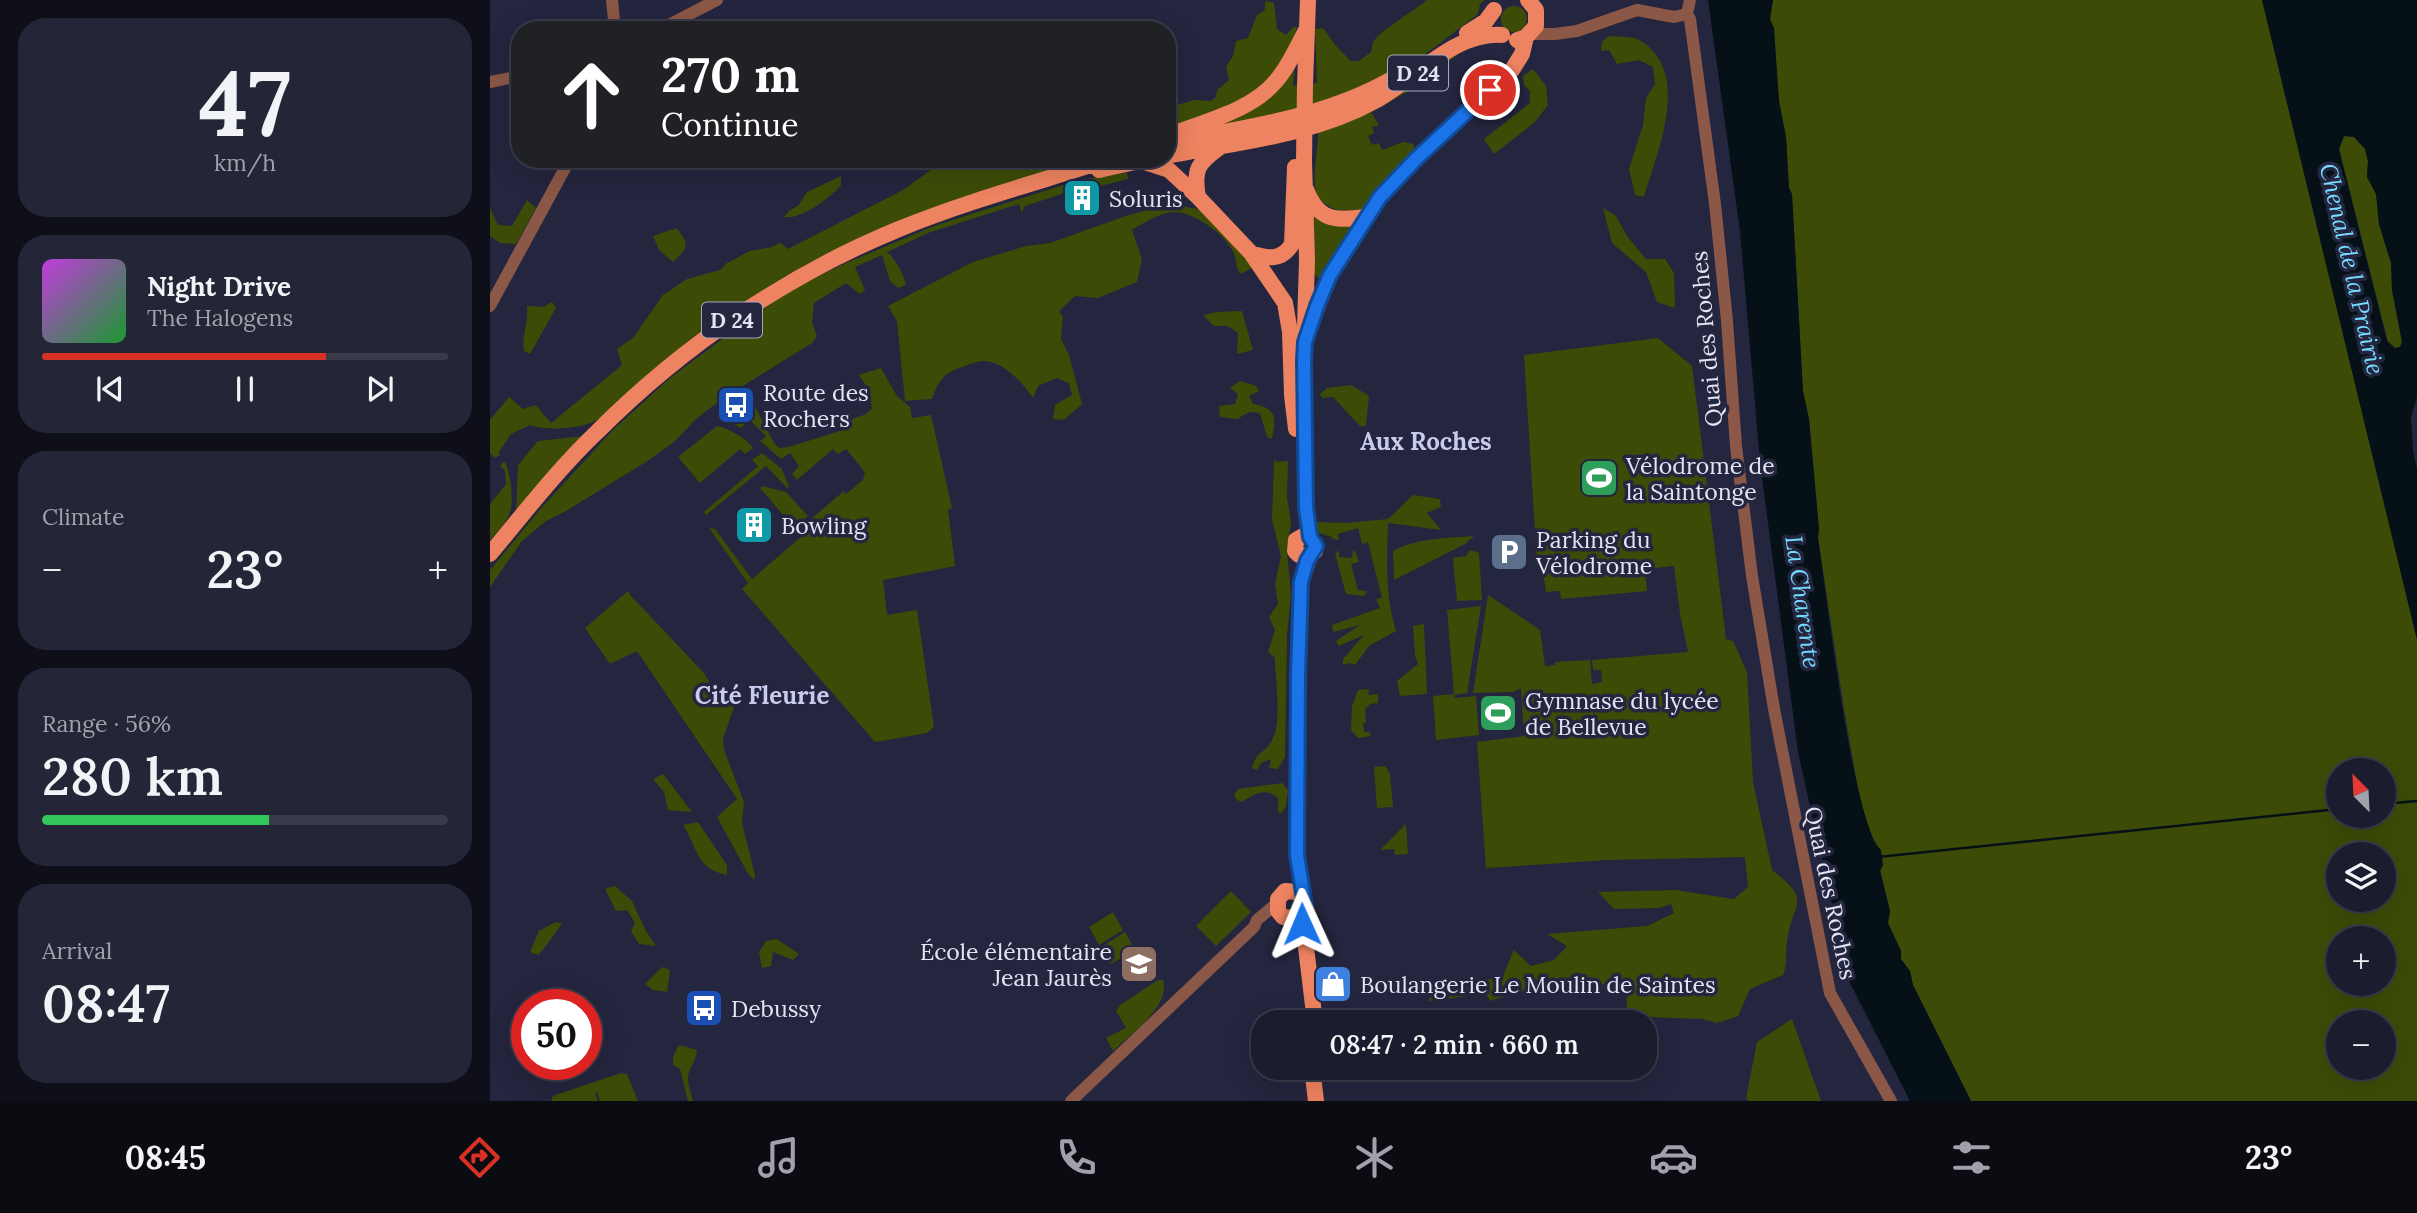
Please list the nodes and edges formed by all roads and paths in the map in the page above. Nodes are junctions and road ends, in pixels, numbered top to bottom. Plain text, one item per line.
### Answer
1 (612, 0) edge
2 (718, 0) edge
3 (1308, 0) edge
4 (1690, 0) edge
5 (1498, 5) edge
6 (1535, 7) edge
7 (1687, 14) junction
8 (614, 21) edge
9 (677, 21) edge
10 (1306, 30) junction
11 (1565, 33) junction
12 (1529, 35) junction
13 (1505, 37) junction
14 (1505, 76) junction
15 (511, 78) edge
16 (490, 82) edge
17 (1200, 130) junction
18 (1176, 134) edge
19 (1176, 139) edge
20 (1223, 146) junction
21 (1188, 152) junction
22 (1176, 154) edge
23 (1300, 161) junction
24 (565, 168) edge
25 (1083, 168) edge
26 (1110, 168) edge
27 (1163, 168) edge
28 (1182, 182) junction
29 (1038, 183) junction
30 (1304, 185) junction
31 (1198, 197) junction
32 (1365, 217) junction
33 (1304, 219) junction
34 (1251, 253) junction
35 (1284, 254) junction
36 (1273, 284) junction
37 (490, 306) edge
38 (1305, 342) junction
39 (1297, 435) junction
40 (1303, 546) junction
41 (490, 554) edge
42 (1295, 893) junction
43 (1287, 913) junction
44 (1305, 1010) edge
45 (1312, 1010) edge
46 (1313, 1080) edge
47 (1320, 1080) edge
48 (1071, 1101) edge
49 (1316, 1101) edge
50 (1323, 1101) edge
51 (1891, 1101) edge

1 - 8 street
2 - 9 street
3 - 10 main road
4 - 7 street
5 - 13 main road
5 - 17 main road, D 24
6 - 11 street
6 - 12 main road
7 - 11 street
7 - 51 street, Quai des Roches
10 - 17 main road
10 - 23 main road
11 - 12 street
12 - 13 main road
12 - 14 main road
13 - 14 main road
13 - 20 main road, D 24
14 - 32 main road
15 - 16 street
17 - 18 main road, D 24
17 - 19 main road, D 24
17 - 21 main road
20 - 21 main road
20 - 31 main road
21 - 22 main road
21 - 28 main road
23 - 30 main road
23 - 35 main road
24 - 37 street
25 - 29 main road, D 24
26 - 29 main road, D 24
27 - 28 main road
28 - 31 main road
29 - 41 main road, D 24
30 - 32 main road
30 - 33 main road
31 - 34 main road
32 - 38 main road
33 - 38 main road
33 - 39 main road
34 - 35 main road
34 - 36 main road
35 - 36 main road
36 - 39 main road
38 - 40 main road
39 - 40 main road
40 - 42 main road
42 - 43 main road
42 - 43 main road
43 - 44 main road
43 - 45 main road
43 - 48 street
46 - 49 main road
47 - 50 main road

